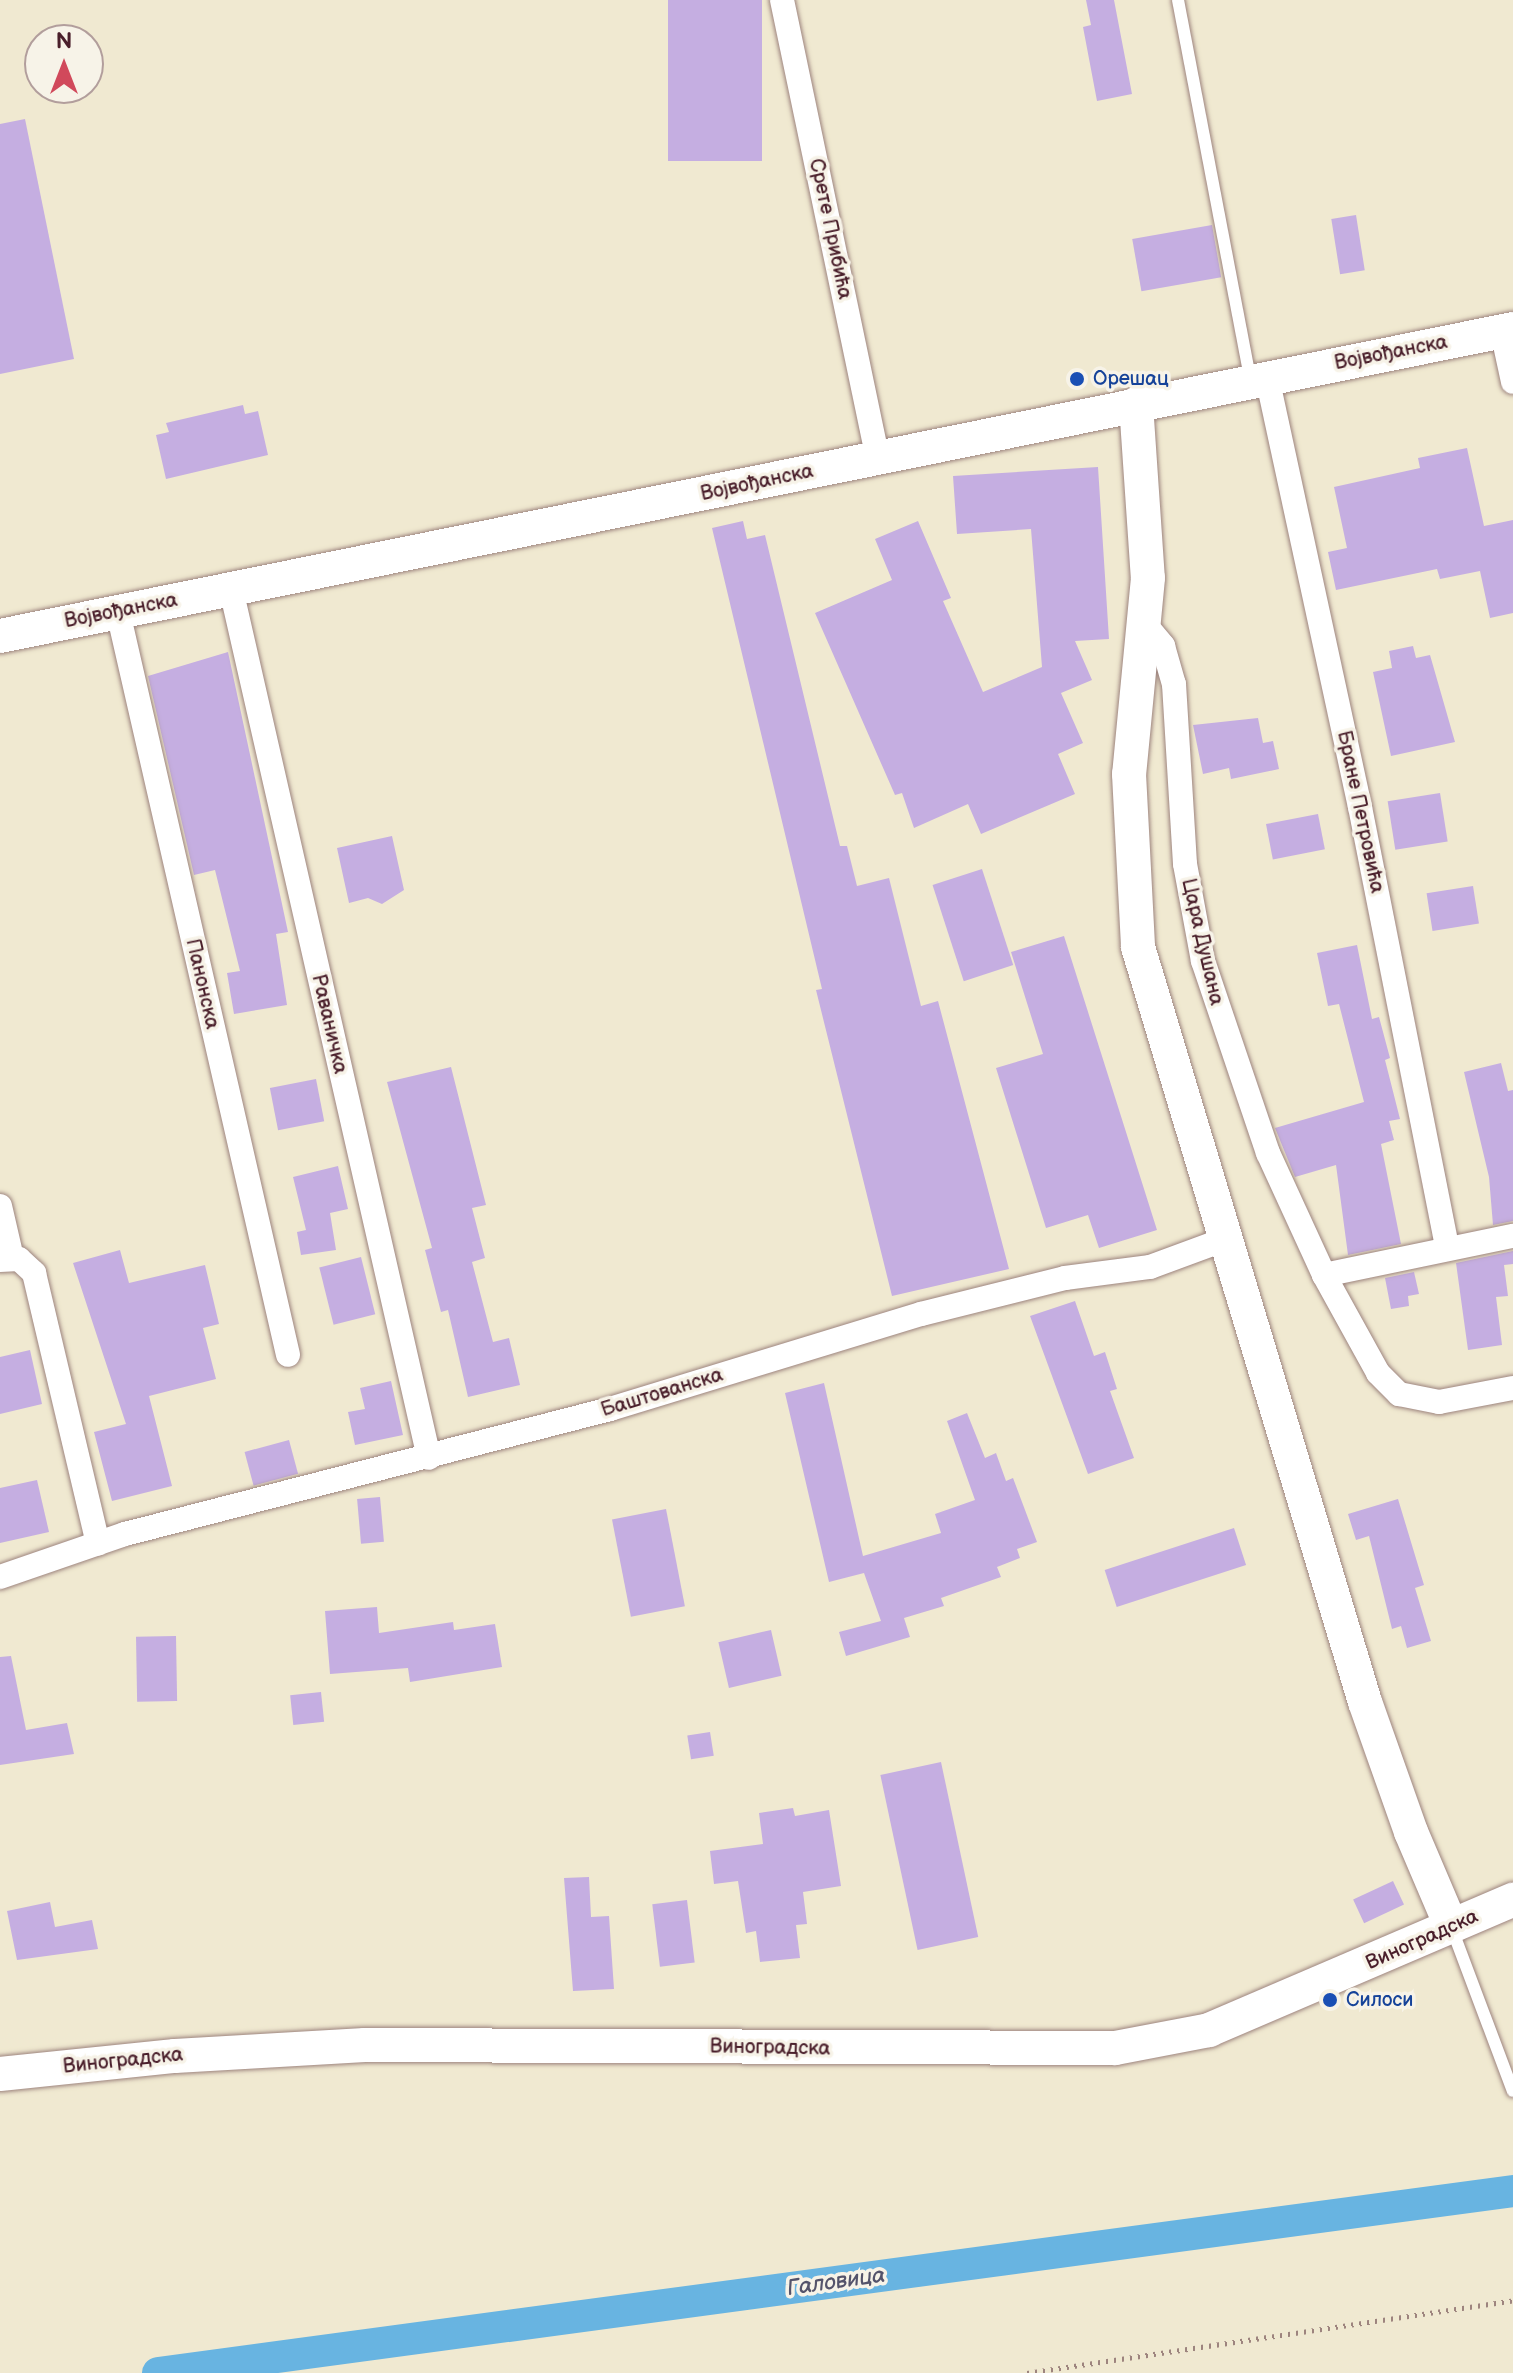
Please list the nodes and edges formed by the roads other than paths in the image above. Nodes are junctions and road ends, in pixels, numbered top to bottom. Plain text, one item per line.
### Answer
1 (782, 0) edge
2 (1178, 0) edge
3 (1508, 330) edge
4 (1259, 379) junction
5 (1513, 382) edge
6 (1136, 404) junction
7 (878, 458) junction
8 (231, 589) junction
9 (118, 612) junction
10 (1144, 623) junction
11 (0, 636) edge
12 (0, 1206) edge
13 (1513, 1236) edge
14 (1216, 1243) junction
15 (1447, 1248) junction
16 (6, 1259) edge
17 (1324, 1275) junction
18 (288, 1355) dead end
19 (1513, 1388) edge
20 (429, 1458) junction
21 (98, 1544) junction
22 (0, 1577) edge
23 (1513, 1900) edge
24 (1451, 1926) junction
25 (0, 2074) edge
26 (1513, 2091) edge

1 - 7 street, Срете Прибића
2 - 4 lane
3 - 4 street, Војвођанска
3 - 5 street
4 - 6 street, Војвођанска
4 - 15 street, Бране Петровића
6 - 7 street, Војвођанска
6 - 10 street
7 - 8 street, Војвођанска
8 - 9 street, Војвођанска
8 - 20 street, Раваничка
9 - 11 street, Војвођанска
9 - 18 street, Панонска
10 - 14 street
10 - 17 street, Цара Душана
12 - 16 street
13 - 15 street
14 - 20 street, Баштованска
14 - 24 street
15 - 17 street
16 - 21 street
17 - 19 street
20 - 21 street, Баштованска
21 - 22 street, Баштованска
23 - 24 street, Виноградска
24 - 25 street, Виноградска
24 - 26 lane

